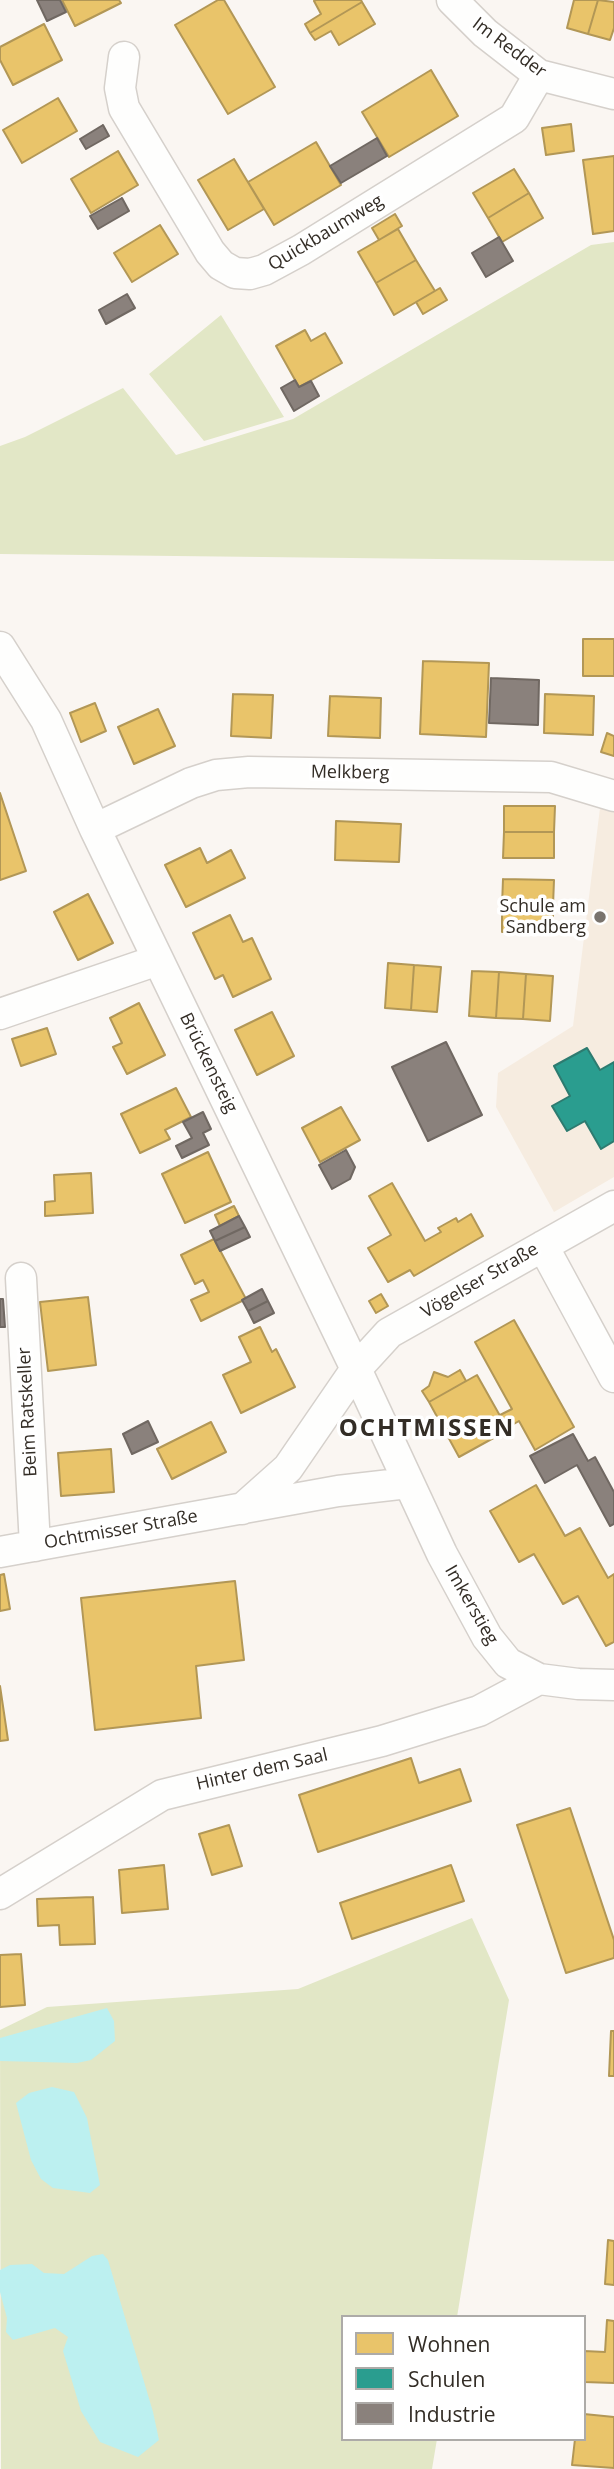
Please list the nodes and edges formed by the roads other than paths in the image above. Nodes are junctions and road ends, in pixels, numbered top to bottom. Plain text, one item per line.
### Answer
1 (452, 0) edge
2 (124, 57) dead end
3 (539, 75) junction
4 (614, 94) edge
5 (0, 647) edge
6 (614, 796) edge
7 (94, 829) junction
8 (158, 960) junction
9 (0, 1014) edge
10 (614, 1206) edge
11 (543, 1246) junction
12 (22, 1278) dead end
13 (356, 1369) junction
14 (614, 1377) edge
15 (408, 1483) junction
16 (242, 1509) junction
17 (34, 1546) junction
18 (0, 1552) edge
19 (539, 1679) junction
20 (614, 1685) edge
21 (0, 1894) edge

1 - 3 street, Im Redder
2 - 3 street, Quickbaumweg
3 - 4 street, Im Redder
5 - 7 street, Brückensteig
6 - 7 street, Melkberg
7 - 8 street, Brückensteig
8 - 9 street
8 - 13 street, Brückensteig
10 - 11 street, Vögelser Straße
11 - 13 street, Vögelser Straße
11 - 14 street
12 - 17 street, Beim Ratskeller
13 - 15 street, Brückensteig
13 - 16 street
15 - 16 street, Ochtmisser Straße
15 - 19 street, Imkerstieg
16 - 17 street, Ochtmisser Straße
17 - 18 street, Ochtmisser Straße
19 - 20 street, Imkerstieg
19 - 21 street, Hinter dem Saal

